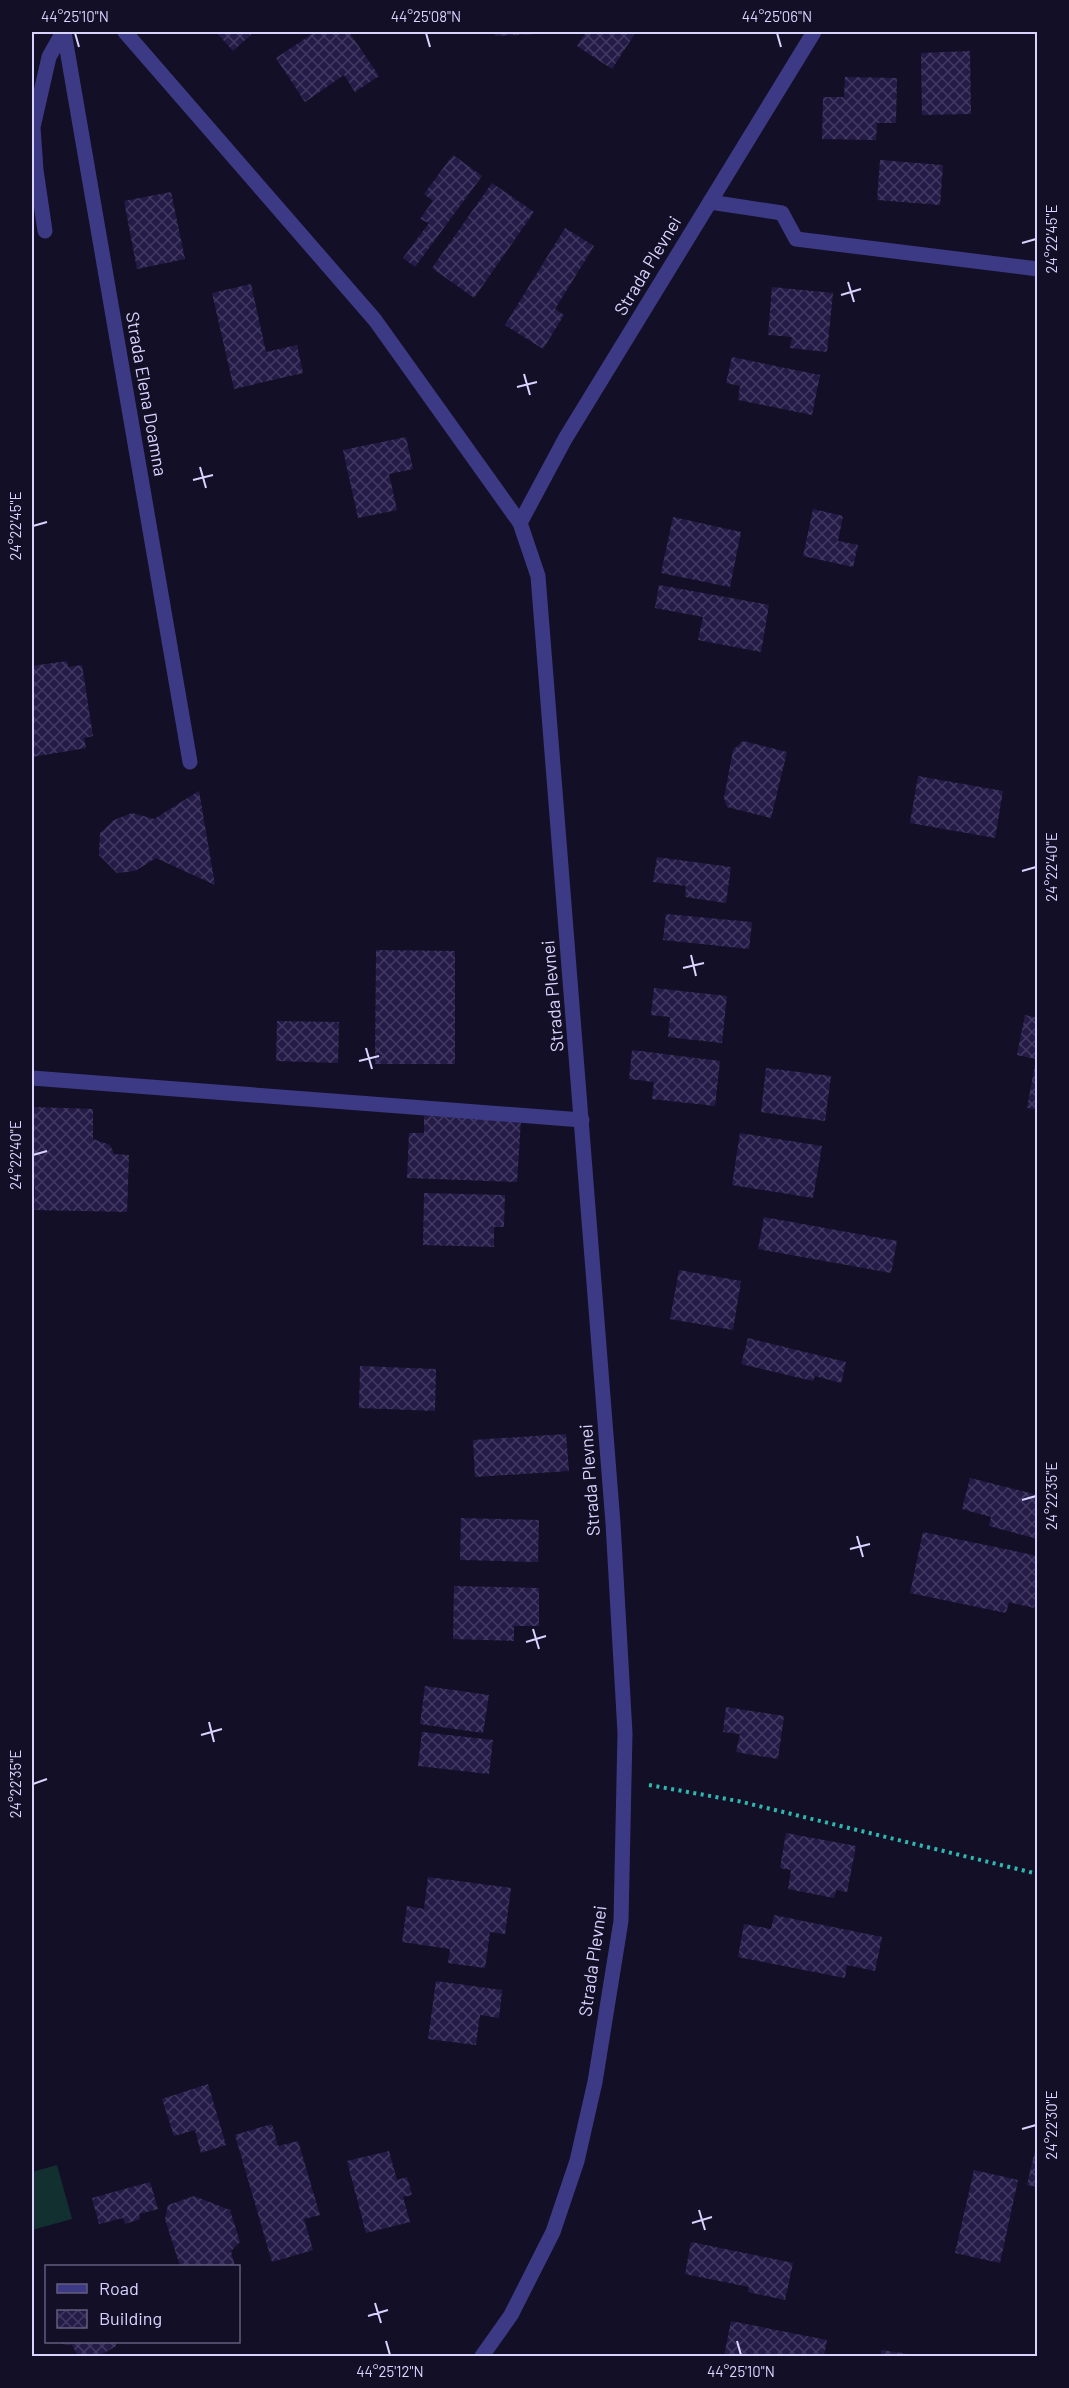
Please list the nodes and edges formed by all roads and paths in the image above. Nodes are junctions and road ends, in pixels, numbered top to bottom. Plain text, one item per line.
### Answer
1 (63, 32) edge
2 (125, 32) edge
3 (814, 32) edge
4 (710, 202) junction
5 (45, 231) dead end
6 (1038, 269) edge
7 (520, 523) junction
8 (190, 762) dead end
9 (32, 1078) edge
10 (582, 1119) junction
11 (624, 1780) junction
12 (1038, 1874) edge
13 (482, 2356) edge

1 - 5 street, Strada Elena Doamna
1 - 8 street, Strada Elena Doamna
2 - 7 street
3 - 4 street, Strada Plevnei
4 - 6 street
4 - 7 street, Strada Plevnei
7 - 10 street, Strada Plevnei
9 - 10 street
10 - 11 street, Strada Plevnei
11 - 12 path
11 - 13 street, Strada Plevnei

